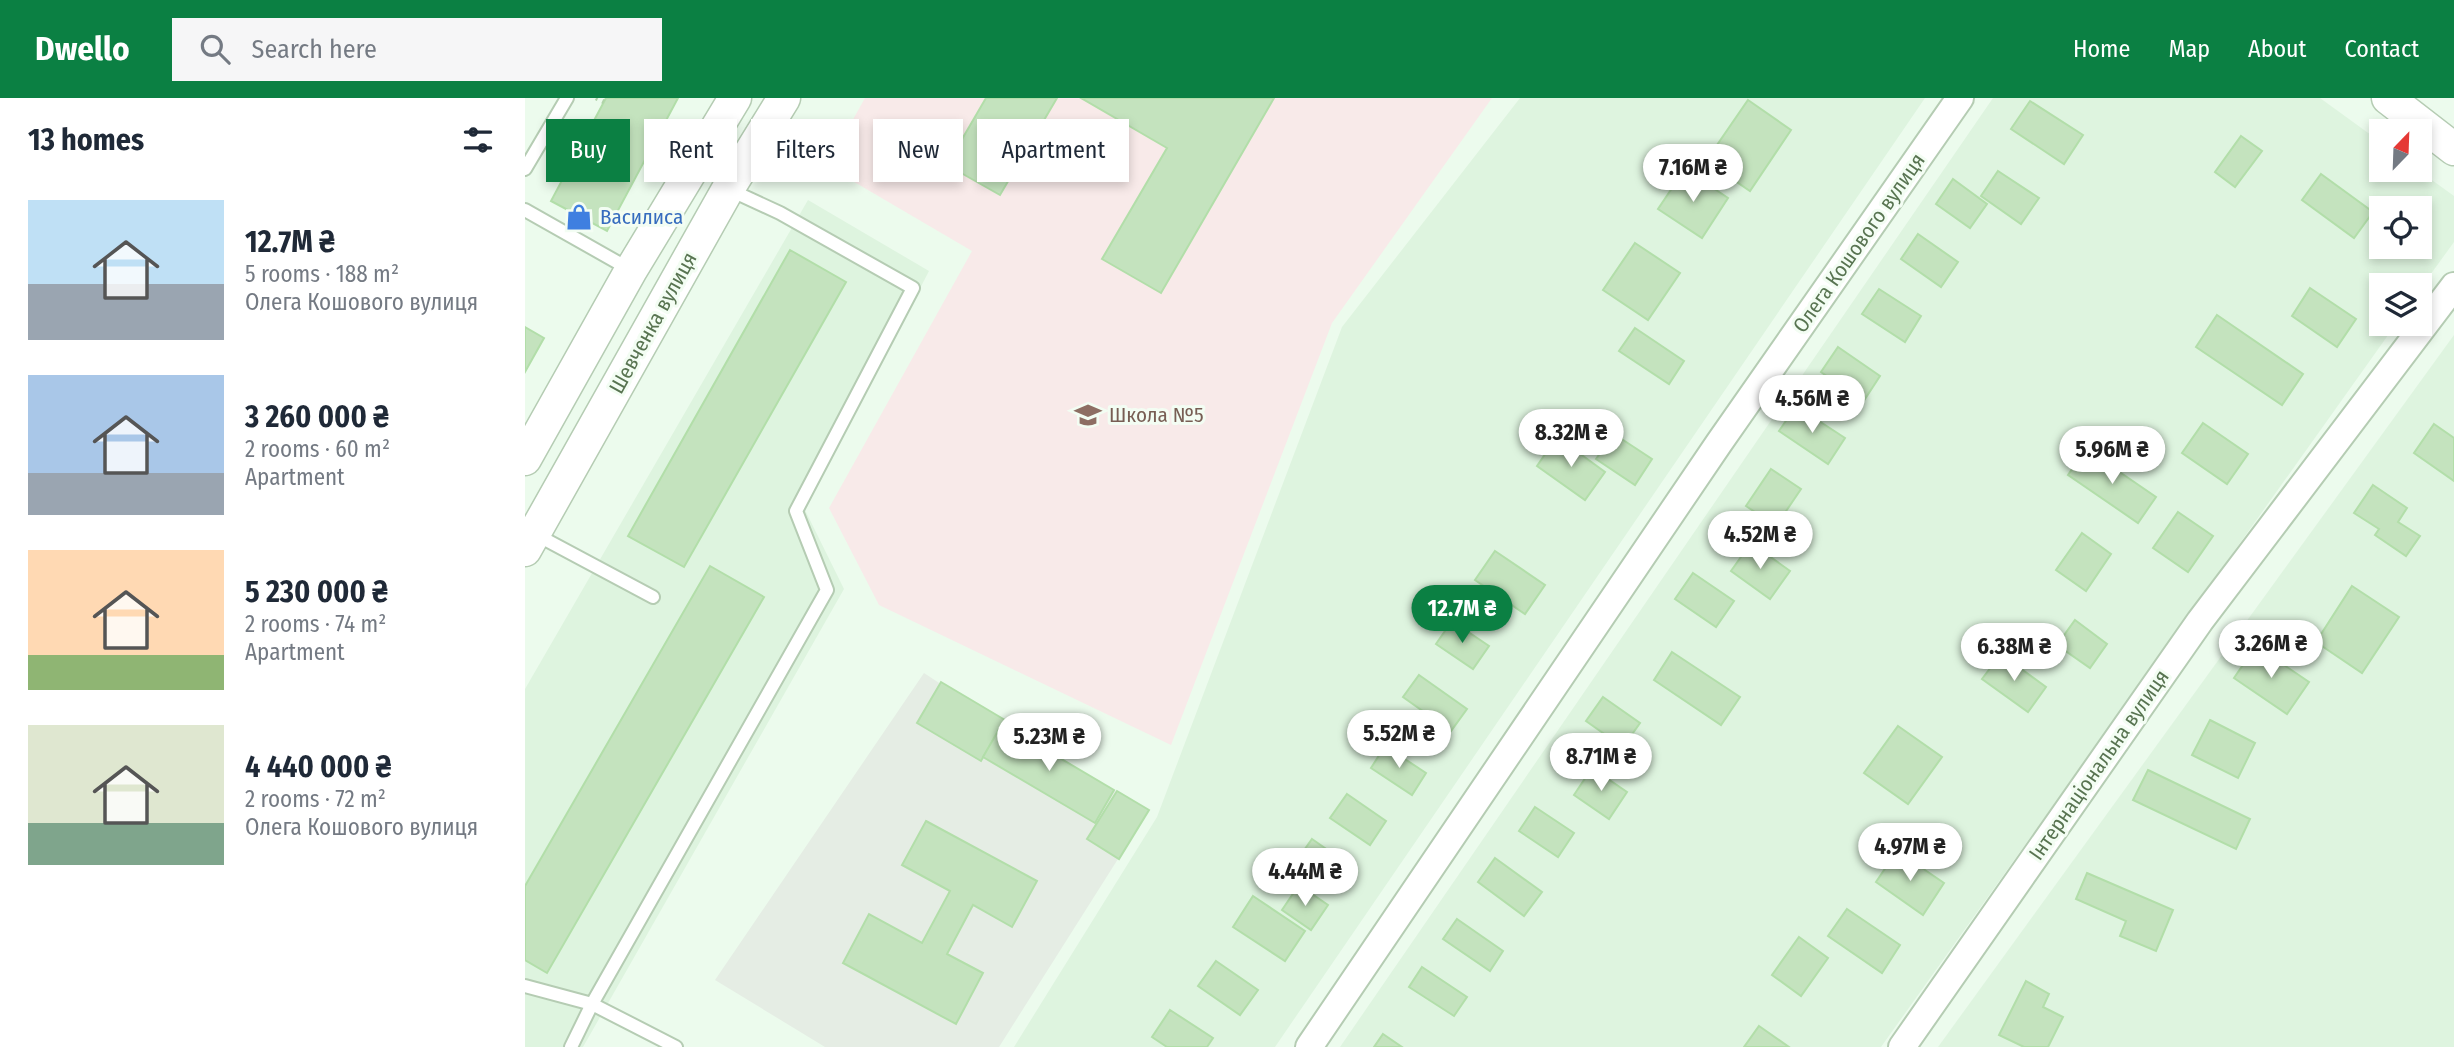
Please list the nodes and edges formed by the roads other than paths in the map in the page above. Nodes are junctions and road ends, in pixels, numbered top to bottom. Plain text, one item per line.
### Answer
1 (567, 98) edge
2 (735, 98) edge
3 (784, 98) edge
4 (1960, 98) edge
5 (2388, 98) edge
6 (2454, 149) edge
7 (525, 169) edge
8 (728, 189) junction
9 (525, 209) edge
10 (627, 278) junction
11 (2454, 286) edge
12 (662, 307) junction
13 (525, 459) edge
14 (530, 542) edge
15 (653, 597) dead end
16 (525, 986) edge
17 (592, 1004) junction
18 (571, 1047) edge
19 (676, 1047) edge
20 (1308, 1047) edge
21 (1902, 1047) edge

1 - 7 lane
2 - 10 street, Шевченка вулиця
3 - 8 street, Шевченка вулиця
4 - 20 street, Олега Кошового вулиця
5 - 6 street
8 - 12 street, Шевченка вулиця
8 - 17 lane
9 - 10 lane
10 - 12 street
10 - 13 street, Шевченка вулиця
11 - 21 street, Інтернаціональна вулиця
12 - 14 street, Шевченка вулиця
14 - 15 lane
16 - 17 lane
17 - 18 lane
17 - 19 lane

